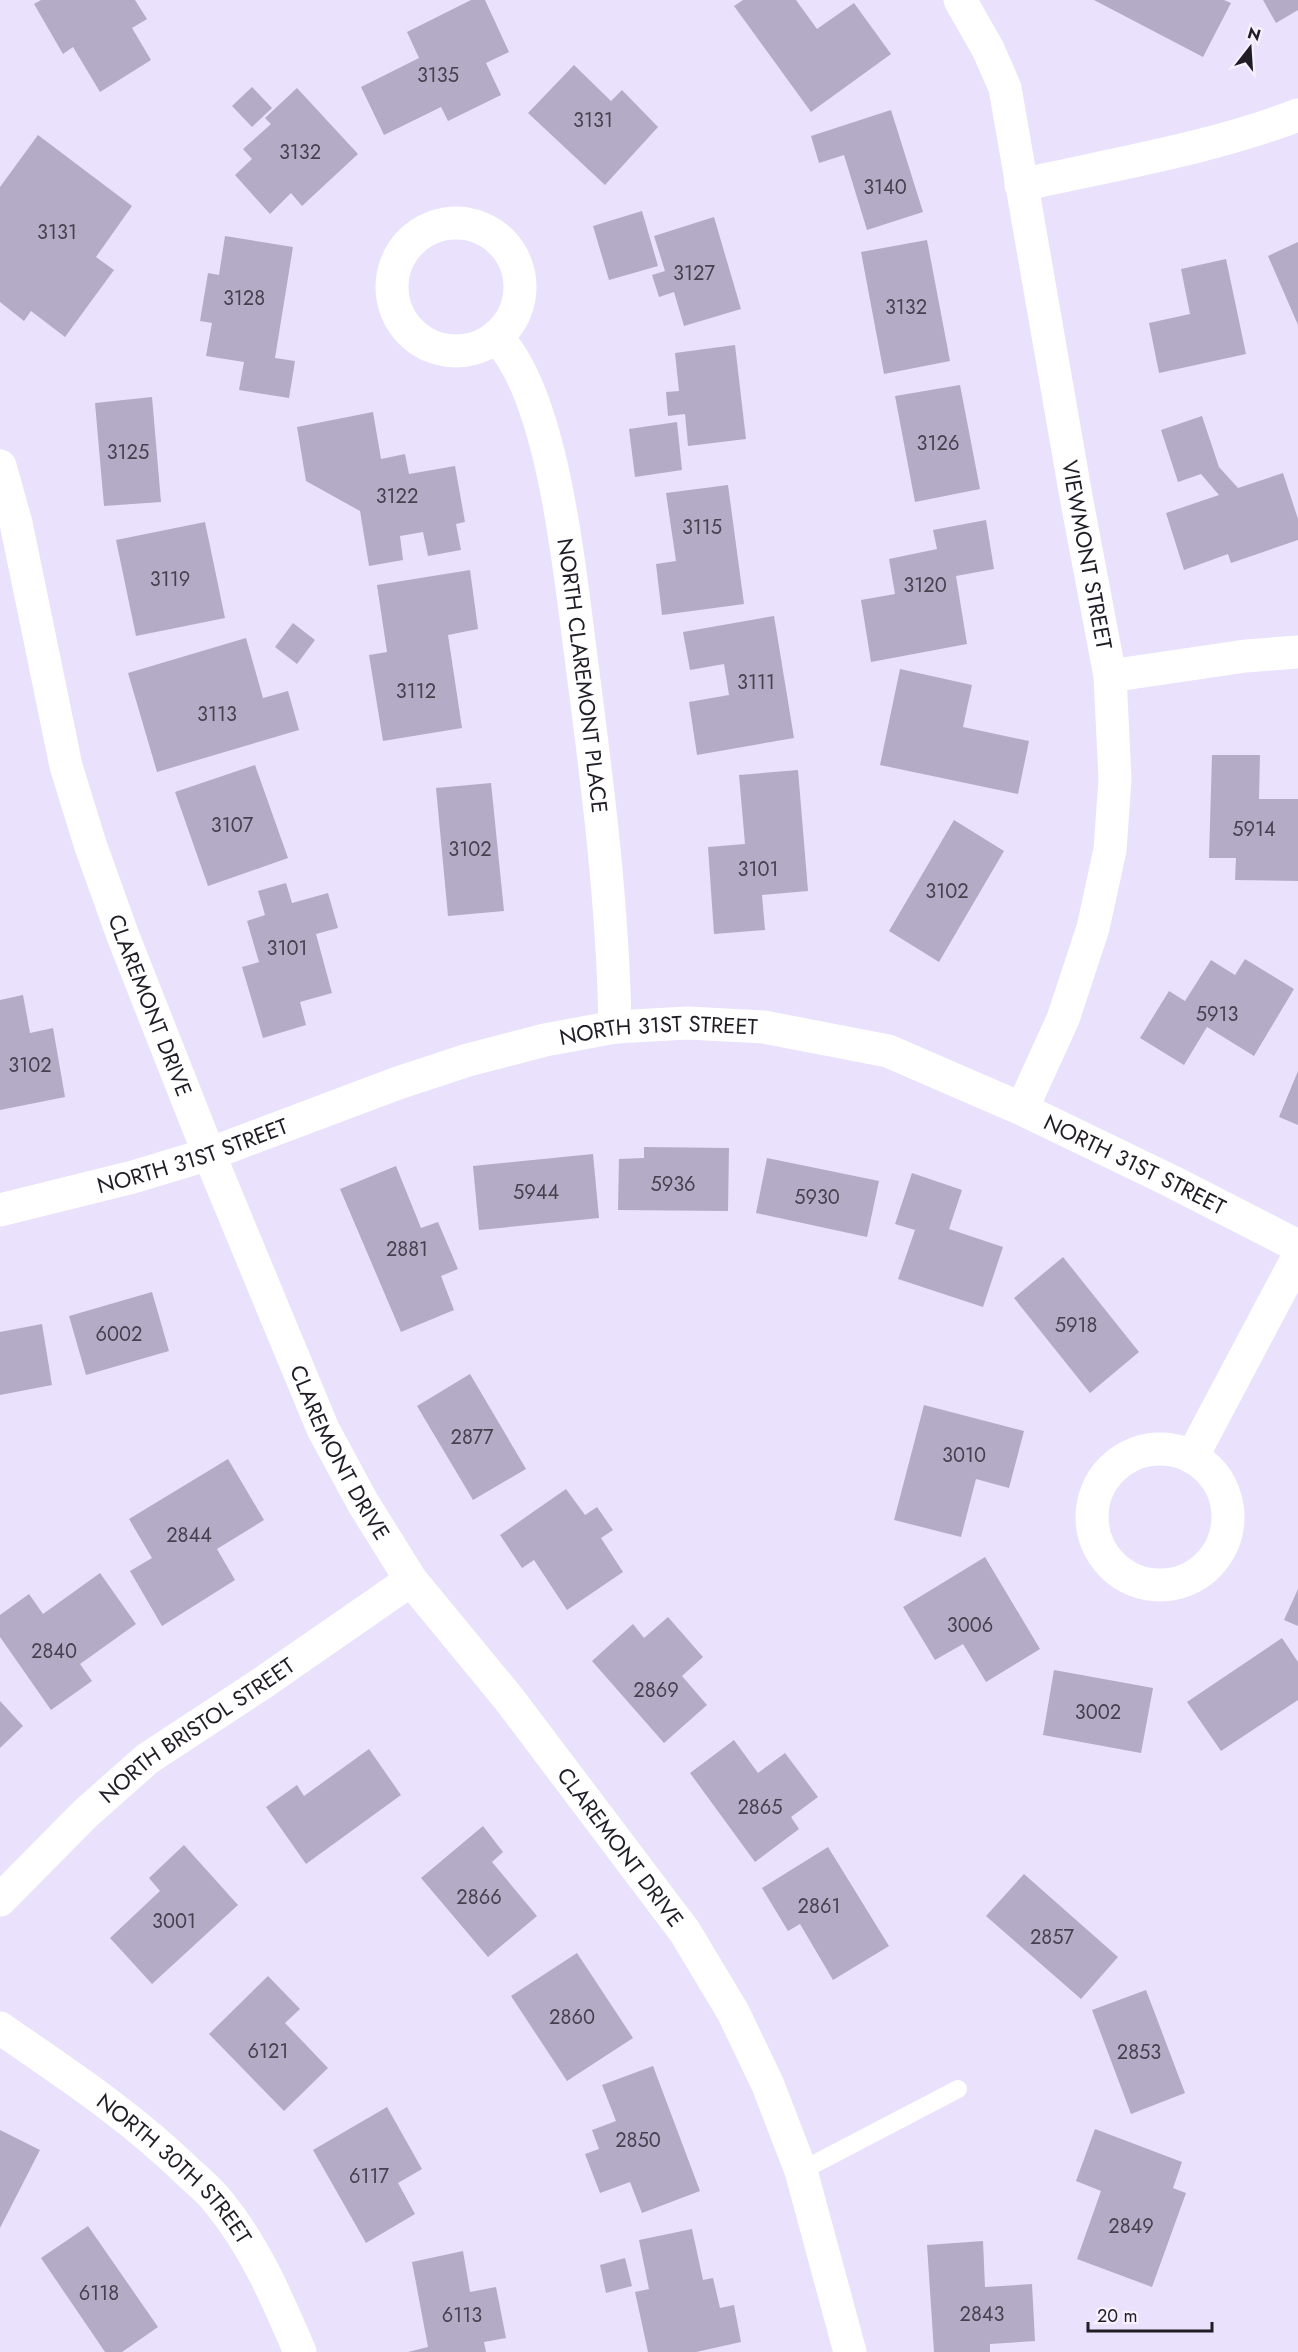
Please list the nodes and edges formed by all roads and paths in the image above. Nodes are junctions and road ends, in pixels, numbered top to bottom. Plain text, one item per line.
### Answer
1 (960, 0) edge
2 (1298, 115) edge
3 (1021, 185) junction
4 (496, 337) dead end
5 (0, 466) edge
6 (1298, 652) edge
7 (1110, 676) junction
8 (615, 1027) junction
9 (1022, 1109) junction
10 (209, 1154) junction
11 (0, 1210) edge
12 (1298, 1246) edge
13 (1298, 1257) edge
14 (1192, 1457) junction
15 (411, 1580) junction
16 (0, 1900) edge
17 (0, 2028) edge
18 (958, 2089) dead end
19 (801, 2170) junction
20 (300, 2352) edge
21 (850, 2352) edge

1 - 3 street, VIEWMONT STREET
2 - 3 street
3 - 7 street, VIEWMONT STREET
4 - 8 street, NORTH CLAREMONT PLACE
5 - 10 street, CLAREMONT DRIVE
6 - 7 street
7 - 9 street, VIEWMONT STREET
8 - 9 street, NORTH 31ST STREET
8 - 10 street, NORTH 31ST STREET
9 - 12 street, NORTH 31ST STREET
10 - 11 street, NORTH 31ST STREET
10 - 15 street, CLAREMONT DRIVE
13 - 14 street
14 - 14 street
15 - 16 street, NORTH BRISTOL STREET
15 - 19 street, CLAREMONT DRIVE
17 - 20 street, NORTH 30TH STREET
18 - 19 lane
19 - 21 street, CLAREMONT DRIVE

